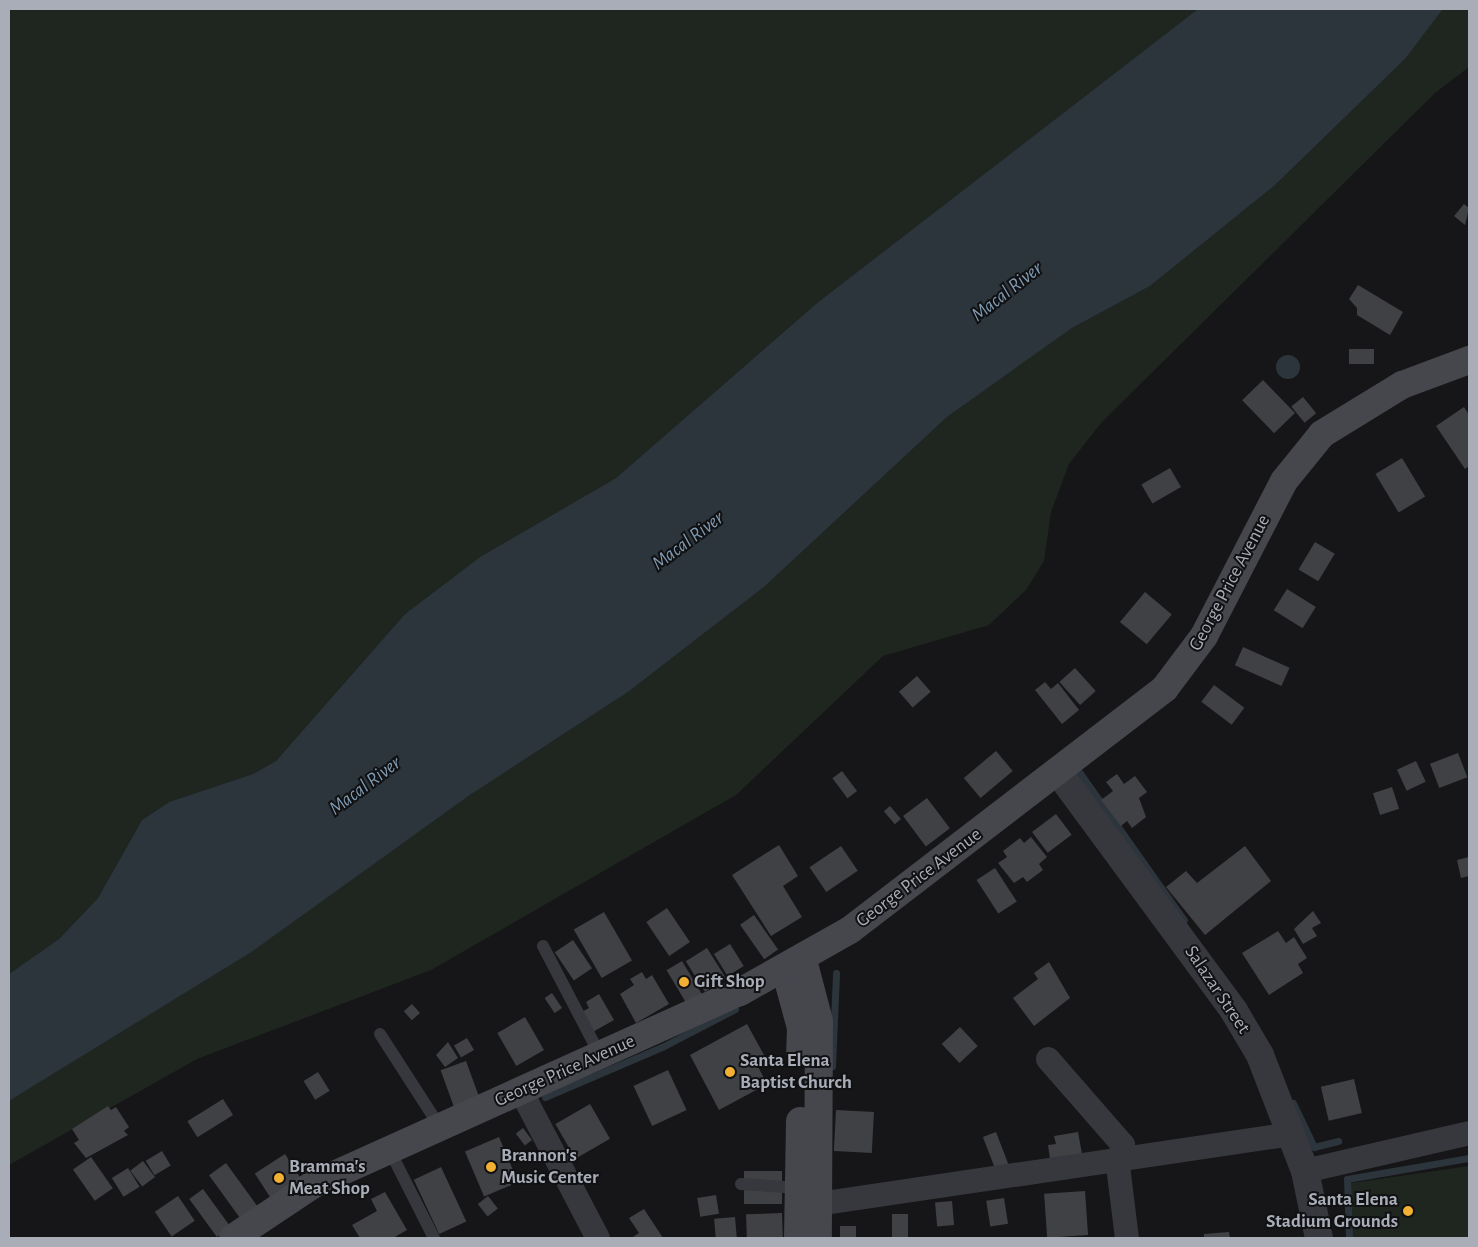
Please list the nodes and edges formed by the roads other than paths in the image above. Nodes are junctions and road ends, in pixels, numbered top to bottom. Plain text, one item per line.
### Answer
1 (1469, 360) edge
2 (1058, 772) junction
3 (543, 946) dead end
4 (794, 965) junction
5 (380, 1034) dead end
6 (600, 1055) junction
7 (1048, 1060) dead end
8 (521, 1090) junction
9 (440, 1127) junction
10 (1469, 1133) edge
11 (1293, 1134) junction
12 (389, 1150) junction
13 (1121, 1158) junction
14 (1305, 1171) junction
15 (741, 1184) dead end
16 (808, 1196) junction
17 (233, 1238) edge
18 (434, 1238) edge
19 (598, 1238) edge
20 (798, 1238) edge
21 (818, 1238) edge
22 (1127, 1238) edge
23 (1319, 1238) edge

1 - 2 main road, George Price Avenue
2 - 4 main road, George Price Avenue
2 - 11 street, Salazar Street
3 - 6 lane
4 - 6 main road, George Price Avenue
4 - 16 main road
5 - 9 lane
6 - 8 main road, George Price Avenue
7 - 13 street
8 - 9 main road, George Price Avenue
8 - 19 street
9 - 12 main road, George Price Avenue
10 - 14 street
11 - 13 street
11 - 14 street, Salazar Street
12 - 17 main road, George Price Avenue
12 - 18 lane
13 - 16 street
13 - 22 street
14 - 23 street, Salazar Street
15 - 16 lane
16 - 20 main road
16 - 21 main road

